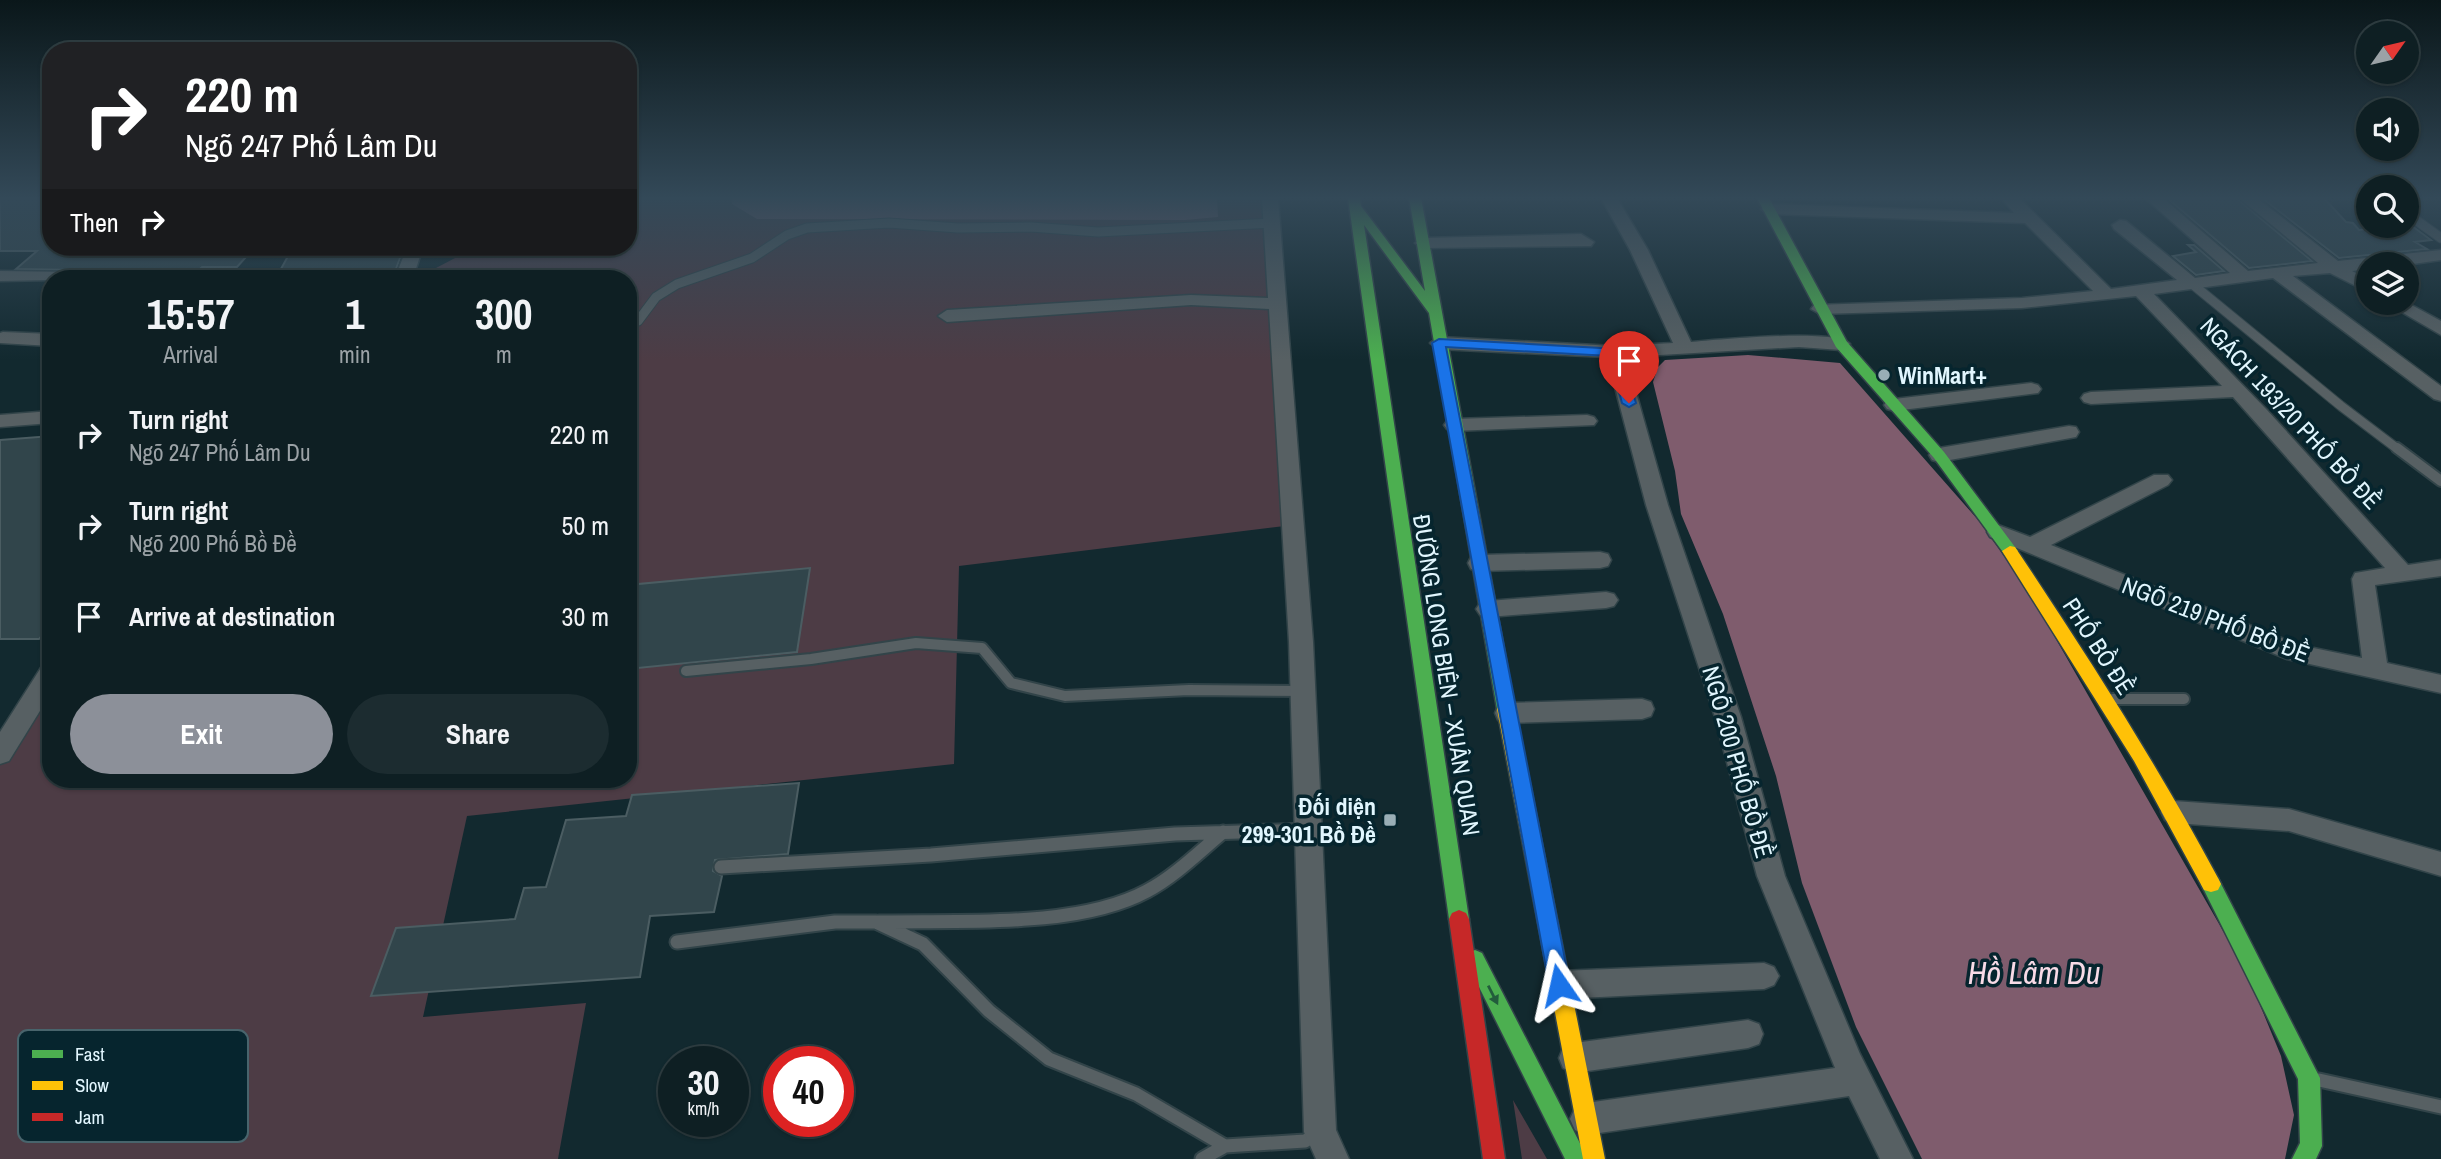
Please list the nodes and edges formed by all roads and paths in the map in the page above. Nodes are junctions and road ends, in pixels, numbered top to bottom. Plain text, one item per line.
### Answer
1 (761, 252) edge
2 (1274, 252) edge
3 (1362, 252) edge
4 (1391, 252) edge
5 (1425, 252) edge
6 (1640, 252) edge
7 (1791, 252) edge
8 (2063, 252) edge
9 (2153, 252) edge
10 (2216, 252) edge
11 (2315, 252) edge
12 (2441, 255) edge
13 (2419, 258) edge
14 (2356, 265) edge
15 (2335, 268) junction
16 (2277, 272) junction
17 (0, 276) edge
18 (2244, 276) junction
19 (42, 277) edge
20 (2356, 280) edge
21 (2191, 283) junction
22 (2141, 290) junction
23 (2107, 295) junction
24 (1278, 304) junction
25 (1820, 309) junction
26 (2416, 315) edge
27 (947, 316) dead end
28 (1438, 316) junction
29 (637, 322) edge
30 (2441, 329) edge
31 (3, 338) dead end
32 (42, 340) edge
33 (1439, 343) junction
34 (1840, 344) junction
35 (1685, 348) junction
36 (1615, 352) junction
37 (2031, 389) dead end
38 (2237, 391) junction
39 (2441, 395) edge
40 (2091, 398) dead end
41 (1894, 405) junction
42 (42, 418) edge
43 (0, 421) edge
44 (1587, 421) dead end
45 (1454, 425) junction
46 (2069, 432) dead end
47 (1939, 455) junction
48 (2161, 480) dead end
49 (2441, 481) edge
50 (1998, 532) junction
51 (2030, 546) junction
52 (1600, 560) dead end
53 (1479, 563) junction
54 (2441, 568) edge
55 (2402, 572) junction
56 (1606, 600) dead end
57 (1488, 609) junction
58 (2376, 670) junction
59 (686, 671) dead end
60 (2441, 685) edge
61 (42, 686) edge
62 (1303, 691) junction
63 (2107, 699) junction
64 (2184, 699) dead end
65 (1642, 709) dead end
66 (1507, 713) junction
67 (0, 754) edge
68 (2174, 812) junction
69 (1309, 830) junction
70 (1223, 832) junction
71 (2441, 864) edge
72 (721, 867) dead end
73 (876, 922) junction
74 (1462, 934) junction
75 (677, 942) dead end
76 (1764, 976) dead end
77 (1559, 985) junction
78 (1748, 1034) dead end
79 (1574, 1058) junction
80 (2309, 1078) junction
81 (1857, 1080) junction
82 (2441, 1107) edge
83 (1586, 1119) junction
84 (1320, 1132) junction
85 (1225, 1146) junction
86 (1202, 1159) edge
87 (1334, 1159) edge
88 (1494, 1159) edge
89 (1577, 1159) edge
90 (1594, 1159) edge
91 (1897, 1159) edge
92 (2304, 1159) edge

1 - 29 lane
2 - 24 street
3 - 74 street, ĐƯỜNG LONG BIÊN – XUÂN QUAN
4 - 28 street
5 - 28 street
6 - 35 street
7 - 25 street, PHỐ BỒ ĐỀ
8 - 23 street
9 - 21 street
10 - 18 street
11 - 15 street
12 - 13 street
14 - 15 street
15 - 16 street
15 - 20 street
16 - 18 street
16 - 39 street
17 - 19 street
18 - 21 street
21 - 22 street
21 - 49 lane
22 - 23 street
22 - 38 street, NGÁCH 193/20 PHỐ BỒ ĐỀ
23 - 25 street
24 - 27 street
24 - 62 street
25 - 34 street, PHỐ BỒ ĐỀ
26 - 30 street
28 - 33 street
31 - 32 street
33 - 36 street
33 - 45 street
34 - 35 street
34 - 41 street, PHỐ BỒ ĐỀ
35 - 36 street
36 - 81 street, NGÕ 200 PHỐ BỒ ĐỀ
37 - 41 street
38 - 40 street
38 - 55 street, NGÁCH 193/20 PHỐ BỒ ĐỀ
41 - 47 street, PHỐ BỒ ĐỀ
42 - 43 street
44 - 45 street
45 - 53 street
46 - 47 street
47 - 50 street, PHỐ BỒ ĐỀ
48 - 51 street
50 - 51 street, NGÕ 219 PHỐ BỒ ĐỀ
50 - 63 street, PHỐ BỒ ĐỀ
51 - 58 street, NGÕ 219 PHỐ BỒ ĐỀ
52 - 53 street
53 - 57 street
54 - 55 street
55 - 58 street
56 - 57 street
57 - 66 street
58 - 60 street, NGÕ 219 PHỐ BỒ ĐỀ
59 - 62 lane
61 - 67 street
62 - 69 street
63 - 64 lane
63 - 68 street, PHỐ BỒ ĐỀ
65 - 66 street
66 - 77 street
68 - 71 street
68 - 80 street, PHỐ BỒ ĐỀ
69 - 70 lane
69 - 84 street
70 - 72 lane
70 - 73 lane
73 - 75 lane
73 - 85 lane
74 - 88 street, ĐƯỜNG LONG BIÊN – XUÂN QUAN
74 -> 89 street
76 - 77 street
77 - 79 street
78 - 79 street
79 - 83 street
80 - 82 lane
80 - 92 street, PHỐ BỒ ĐỀ
81 - 83 street
81 - 91 street, NGÕ 200 PHỐ BỒ ĐỀ
83 - 90 street
84 - 85 lane
84 - 87 street
85 - 86 lane

